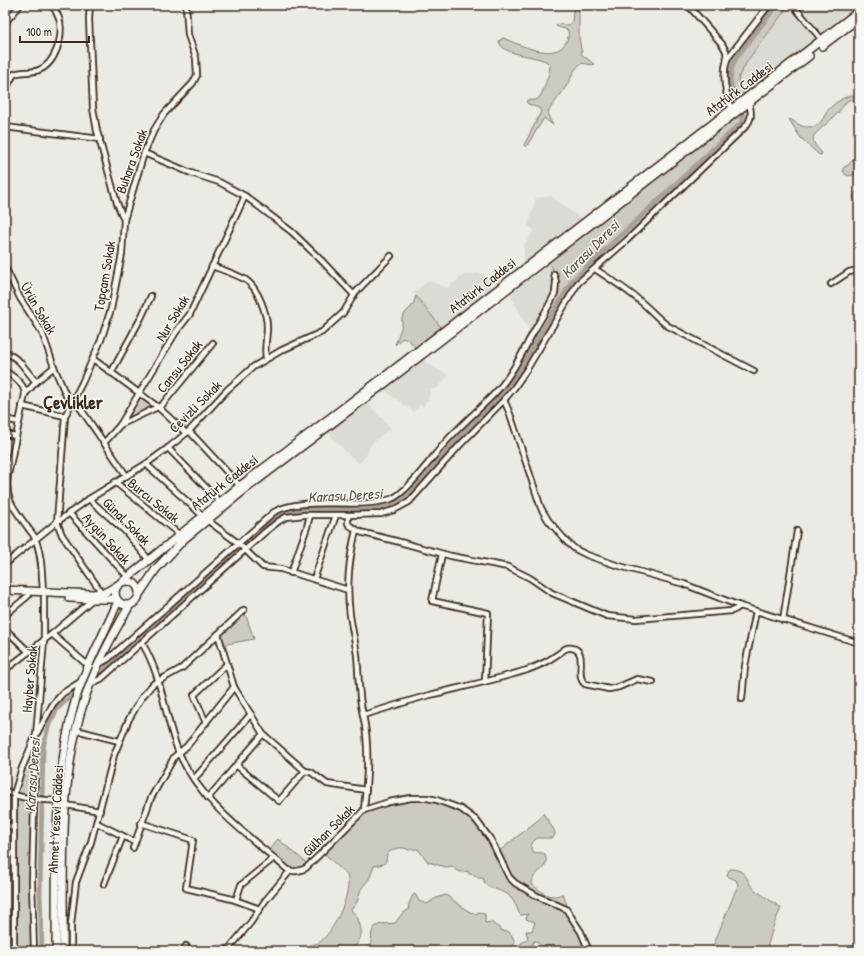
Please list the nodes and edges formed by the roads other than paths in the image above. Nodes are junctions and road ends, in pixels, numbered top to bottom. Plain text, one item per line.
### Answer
1 (20, 5) edge
2 (53, 5) edge
3 (90, 5) edge
4 (186, 5) edge
5 (688, 5) edge
6 (769, 5) edge
7 (796, 5) edge
8 (859, 11) edge
9 (859, 18) edge
10 (5, 22) edge
11 (822, 40) junction
12 (727, 58) junction
13 (5, 95) edge
14 (747, 101) junction
15 (733, 112) junction
16 (5, 127) edge
17 (100, 139) junction
18 (144, 153) junction
19 (245, 196) junction
20 (124, 220) junction
21 (391, 256) dead end
22 (212, 266) junction
23 (5, 267) edge
24 (595, 268) junction
25 (859, 270) edge
26 (554, 274) dead end
27 (831, 284) dead end
28 (354, 295) junction
29 (151, 296) dead end
30 (213, 343) dead end
31 (5, 351) edge
32 (266, 358) junction
33 (93, 359) junction
34 (54, 367) junction
35 (5, 371) edge
36 (754, 371) dead end
37 (111, 373) junction
38 (36, 382) junction
39 (25, 394) junction
40 (139, 394) junction
41 (74, 399) junction
42 (504, 400) junction
43 (70, 405) junction
44 (22, 406) junction
45 (158, 407) junction
46 (65, 416) junction
47 (5, 418) edge
48 (19, 422) junction
49 (120, 425) junction
50 (187, 432) junction
51 (5, 434) edge
52 (16, 436) junction
53 (104, 443) junction
54 (168, 448) junction
55 (146, 464) junction
56 (126, 476) junction
57 (6, 481) edge
58 (115, 482) junction
59 (240, 486) junction
60 (89, 499) junction
61 (220, 502) junction
62 (70, 513) junction
63 (310, 515) junction
64 (336, 515) junction
65 (348, 515) junction
66 (205, 518) junction
67 (57, 522) junction
68 (356, 530) junction
69 (797, 531) dead end
70 (180, 535) junction
71 (36, 540) junction
72 (238, 544) junction
73 (245, 550) junction
74 (442, 554) junction
75 (149, 560) junction
76 (5, 564) edge
77 (291, 573) junction
78 (314, 580) junction
79 (123, 581) junction
80 (5, 590) edge
81 (348, 590) junction
82 (102, 593) junction
83 (140, 593) junction
84 (5, 595) edge
85 (44, 595) junction
86 (28, 596) junction
87 (93, 600) junction
88 (117, 600) junction
89 (130, 605) junction
90 (740, 606) junction
91 (244, 610) dead end
92 (756, 611) junction
93 (5, 615) edge
94 (783, 620) junction
95 (5, 629) edge
96 (52, 634) junction
97 (218, 634) junction
98 (44, 641) junction
99 (142, 643) junction
100 (859, 643) edge
101 (29, 652) junction
102 (226, 664) junction
103 (93, 667) junction
104 (5, 670) edge
105 (158, 680) junction
106 (87, 682) junction
107 (485, 682) junction
108 (653, 682) dead end
109 (234, 687) junction
110 (742, 699) dead end
111 (251, 714) junction
112 (363, 715) junction
113 (206, 723) junction
114 (76, 730) junction
115 (263, 734) junction
116 (36, 735) junction
117 (119, 741) junction
118 (179, 753) junction
119 (236, 765) junction
120 (305, 771) junction
121 (194, 780) junction
122 (5, 790) edge
123 (366, 790) junction
124 (14, 794) junction
125 (208, 798) junction
126 (35, 799) junction
127 (59, 801) junction
128 (66, 805) junction
129 (364, 810) junction
130 (100, 811) junction
131 (141, 822) junction
132 (97, 823) junction
133 (5, 826) edge
134 (14, 827) junction
135 (123, 836) junction
136 (135, 842) junction
137 (133, 848) dead end
138 (274, 858) junction
139 (290, 871) junction
140 (104, 884) dead end
141 (236, 900) junction
142 (260, 909) junction
143 (186, 946) dead end
144 (14, 951) edge
145 (34, 951) edge
146 (56, 951) edge
147 (63, 951) edge
148 (71, 951) edge
149 (183, 951) edge
150 (227, 951) edge
151 (590, 951) edge

1 - 10 street
2 - 13 street
3 - 17 street, Topçam Sokak
4 - 18 street, Buhara Sokak
5 - 12 street
6 - 12 street
7 - 11 street
8 - 11 highway, Atatürk Caddesi
9 - 14 highway, Atatürk Caddesi
11 - 14 highway, Atatürk Caddesi
12 - 15 street
14 - 15 highway, Atatürk Caddesi
14 - 24 street
15 - 59 highway, Atatürk Caddesi
15 - 66 highway, Atatürk Caddesi
16 - 17 street
17 - 20 street, Topçam Sokak
18 - 19 street
18 - 20 street, Buhara Sokak
19 - 22 street, Nur Sokak
19 - 28 street
20 - 33 street, Topçam Sokak
21 - 28 street, Cevizli Sokak
22 - 32 street
22 - 40 street, Nur Sokak
23 - 34 street, Ürün Sokak
24 - 36 street
24 - 42 street
25 - 27 street
26 - 72 street
28 - 32 street, Cevizli Sokak
29 - 37 street
30 - 45 street, Cansu Sokak
31 - 38 street
32 - 50 street, Cevizli Sokak
33 - 37 street
33 - 41 street, Topçam Sokak
34 - 38 street
34 - 43 street, Ürün Sokak
35 - 39 street
37 - 40 street
38 - 39 street
39 - 44 street
40 - 45 street
40 - 49 street, Nur Sokak
41 - 43 street, Topçam Sokak
41 - 53 street
42 - 65 street
42 - 90 street
43 - 46 street, Topçam Sokak
44 - 46 street
44 - 48 street
45 - 49 street, Cansu Sokak
45 - 50 street
46 - 67 street, Topçam Sokak
47 - 48 street
48 - 52 street
49 - 53 street, Nur Sokak
50 - 54 street, Cevizli Sokak
50 - 59 street
51 - 52 street
52 - 57 street
53 - 56 street
54 - 55 street, Cevizli Sokak
54 - 61 street
55 - 56 street, Cevizli Sokak
55 - 66 street
56 - 58 street, Cevizli Sokak
57 - 71 street
58 - 60 street, Cevizli Sokak
58 - 70 street, Burcu Sokak
59 - 61 highway, Atatürk Caddesi
60 - 62 street, Cevizli Sokak
60 - 75 street, Günal Sokak
61 - 66 highway, Atatürk Caddesi
62 - 67 street, Cevizli Sokak
62 - 79 street, Aygün Sokak
63 - 64 street
63 - 73 street
63 - 77 street
64 - 65 street
64 - 78 street
65 - 68 street
66 - 70 highway, Atatürk Caddesi
66 - 72 street
66 - 83 highway, Atatürk Caddesi
67 - 71 street, Cevizli Sokak
67 - 82 street
68 - 74 street
68 - 81 street
69 - 94 street
70 - 75 highway, Atatürk Caddesi
71 - 76 street, Cevizli Sokak
71 - 85 street, Hayber Sokak
72 - 73 street
72 - 103 street
73 - 77 street
73 - 99 street
74 - 90 street
74 - 107 street
75 - 79 highway, Atatürk Caddesi
77 - 78 street
78 - 81 street
79 - 82 highway, Atatürk Caddesi
79 - 83 highway
79 - 88 highway
80 - 85 highway
81 - 112 street
82 - 85 highway
83 - 89 highway, Atatürk Caddesi
84 - 86 highway
85 - 86 highway
85 - 87 highway
85 - 98 street, Hayber Sokak
86 - 93 street
87 - 88 highway
87 - 96 street
88 - 89 highway
88 - 103 highway, Ahmet Yesevi Caddesi
89 - 103 highway, Ahmet Yesevi Caddesi
90 - 92 street
91 - 97 street
92 - 94 street
92 - 110 street
94 - 100 street
95 - 101 street
96 - 98 street
96 - 103 street
97 - 102 street
97 - 105 street
98 - 101 street
98 - 116 street, Hayber Sokak
99 - 105 street
99 - 106 street
101 - 104 street
102 - 109 street
102 - 113 street
103 - 106 highway, Ahmet Yesevi Caddesi
105 - 117 street
105 - 118 street
106 - 114 highway, Ahmet Yesevi Caddesi
106 - 116 street
106 - 127 highway, Ahmet Yesevi Caddesi
107 - 108 street
107 - 112 street
109 - 111 street
109 - 113 street
111 - 115 street
111 - 121 street
112 - 123 street
113 - 118 street
114 - 117 street
114 - 128 highway, Ahmet Yesevi Caddesi
115 - 119 street
115 - 120 street
116 - 124 street, Hayber Sokak
116 - 126 street
117 - 130 street
118 - 121 street
118 - 131 street
119 - 120 street
119 - 125 street
120 - 123 street
121 - 125 street
122 - 124 street
123 - 129 street
124 - 126 street
124 - 134 street, Hayber Sokak
125 - 138 street
126 - 127 street
126 - 145 street
127 - 146 highway, Ahmet Yesevi Caddesi
128 - 130 street
128 - 147 highway, Ahmet Yesevi Caddesi
129 - 139 street, Gülhan Sokak
129 - 151 street, Gülhan Sokak
130 - 132 street
131 - 136 street
131 - 141 street
132 - 135 street
132 - 148 street
133 - 134 street
134 - 144 street, Hayber Sokak
135 - 136 street
135 - 140 street
136 - 137 street
138 - 139 street
138 - 141 street
139 - 142 street
141 - 142 street
142 - 150 street
143 - 149 street

